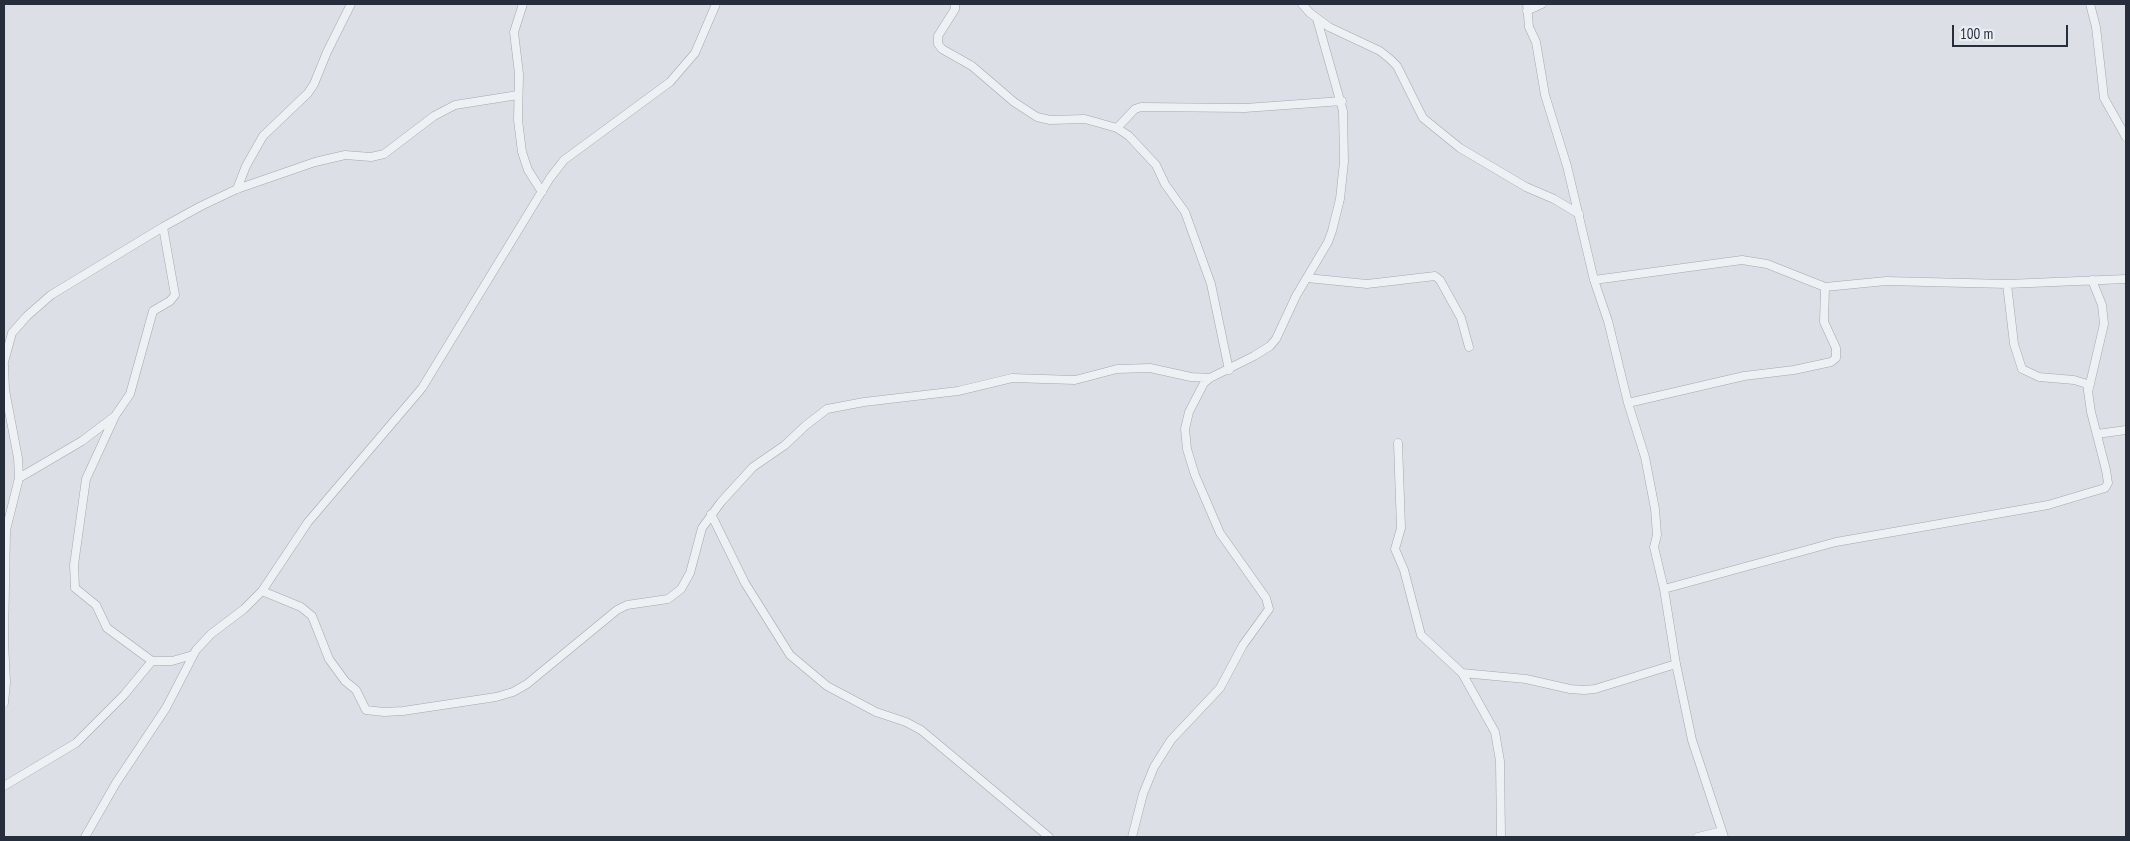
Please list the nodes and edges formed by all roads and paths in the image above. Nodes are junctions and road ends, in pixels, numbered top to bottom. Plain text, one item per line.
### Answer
1 (351, 4) edge
2 (523, 4) edge
3 (716, 4) edge
4 (954, 4) edge
5 (1302, 4) edge
6 (1542, 4) edge
7 (2090, 4) edge
8 (1527, 7) edge
9 (1317, 19) junction
10 (518, 95) junction
11 (1342, 101) junction
12 (1117, 128) junction
13 (2126, 137) edge
14 (237, 189) junction
15 (542, 192) junction
16 (1579, 214) junction
17 (163, 226) junction
18 (1307, 278) junction
19 (2126, 279) edge
20 (1594, 280) junction
21 (2092, 280) junction
22 (2007, 284) junction
23 (1825, 287) junction
24 (12, 334) junction
25 (4, 338) edge
26 (1468, 347) dead end
27 (4, 363) edge
28 (1229, 370) junction
29 (1191, 377) junction
30 (1210, 378) junction
31 (2088, 388) junction
32 (1199, 392) junction
33 (1628, 403) junction
34 (115, 416) junction
35 (2126, 430) edge
36 (2097, 434) junction
37 (1398, 443) dead end
38 (18, 478) junction
39 (711, 514) junction
40 (1664, 589) junction
41 (262, 591) junction
42 (193, 655) junction
43 (152, 661) junction
44 (1676, 664) junction
45 (1462, 673) junction
46 (4, 703) edge
47 (4, 786) edge
48 (1724, 834) edge
49 (85, 837) edge
50 (1049, 837) edge
51 (1132, 837) edge
52 (1501, 837) edge
53 (1698, 837) edge

1 - 14 street
2 - 10 street
3 - 15 street
4 - 12 street
5 - 9 street
6 - 8 street
7 - 13 street
8 - 16 street
9 - 11 street
9 - 16 street
10 - 14 street
10 - 15 street
11 - 12 street
11 - 18 street
12 - 28 street
14 - 17 street
15 - 41 street
16 - 20 street
17 - 24 street
17 - 34 street
18 - 26 street
18 - 28 street
19 - 21 street
20 - 23 street
20 - 33 street
21 - 22 street
21 - 31 street
22 - 23 street
22 - 31 street
23 - 33 street
24 - 25 street
24 - 27 street
27 - 38 street
28 - 30 street
29 - 30 street
29 - 32 street
29 - 39 street
30 - 32 street
31 - 36 street
32 - 51 street
33 - 40 street
34 - 38 street
34 - 43 street
35 - 36 street
36 - 40 street
37 - 45 street
38 - 46 street
39 - 41 street
39 - 50 street
40 - 44 street
41 - 42 street
42 - 43 street
42 - 49 street
43 - 47 street
44 - 45 street
44 - 48 street
45 - 52 street
48 - 53 street

